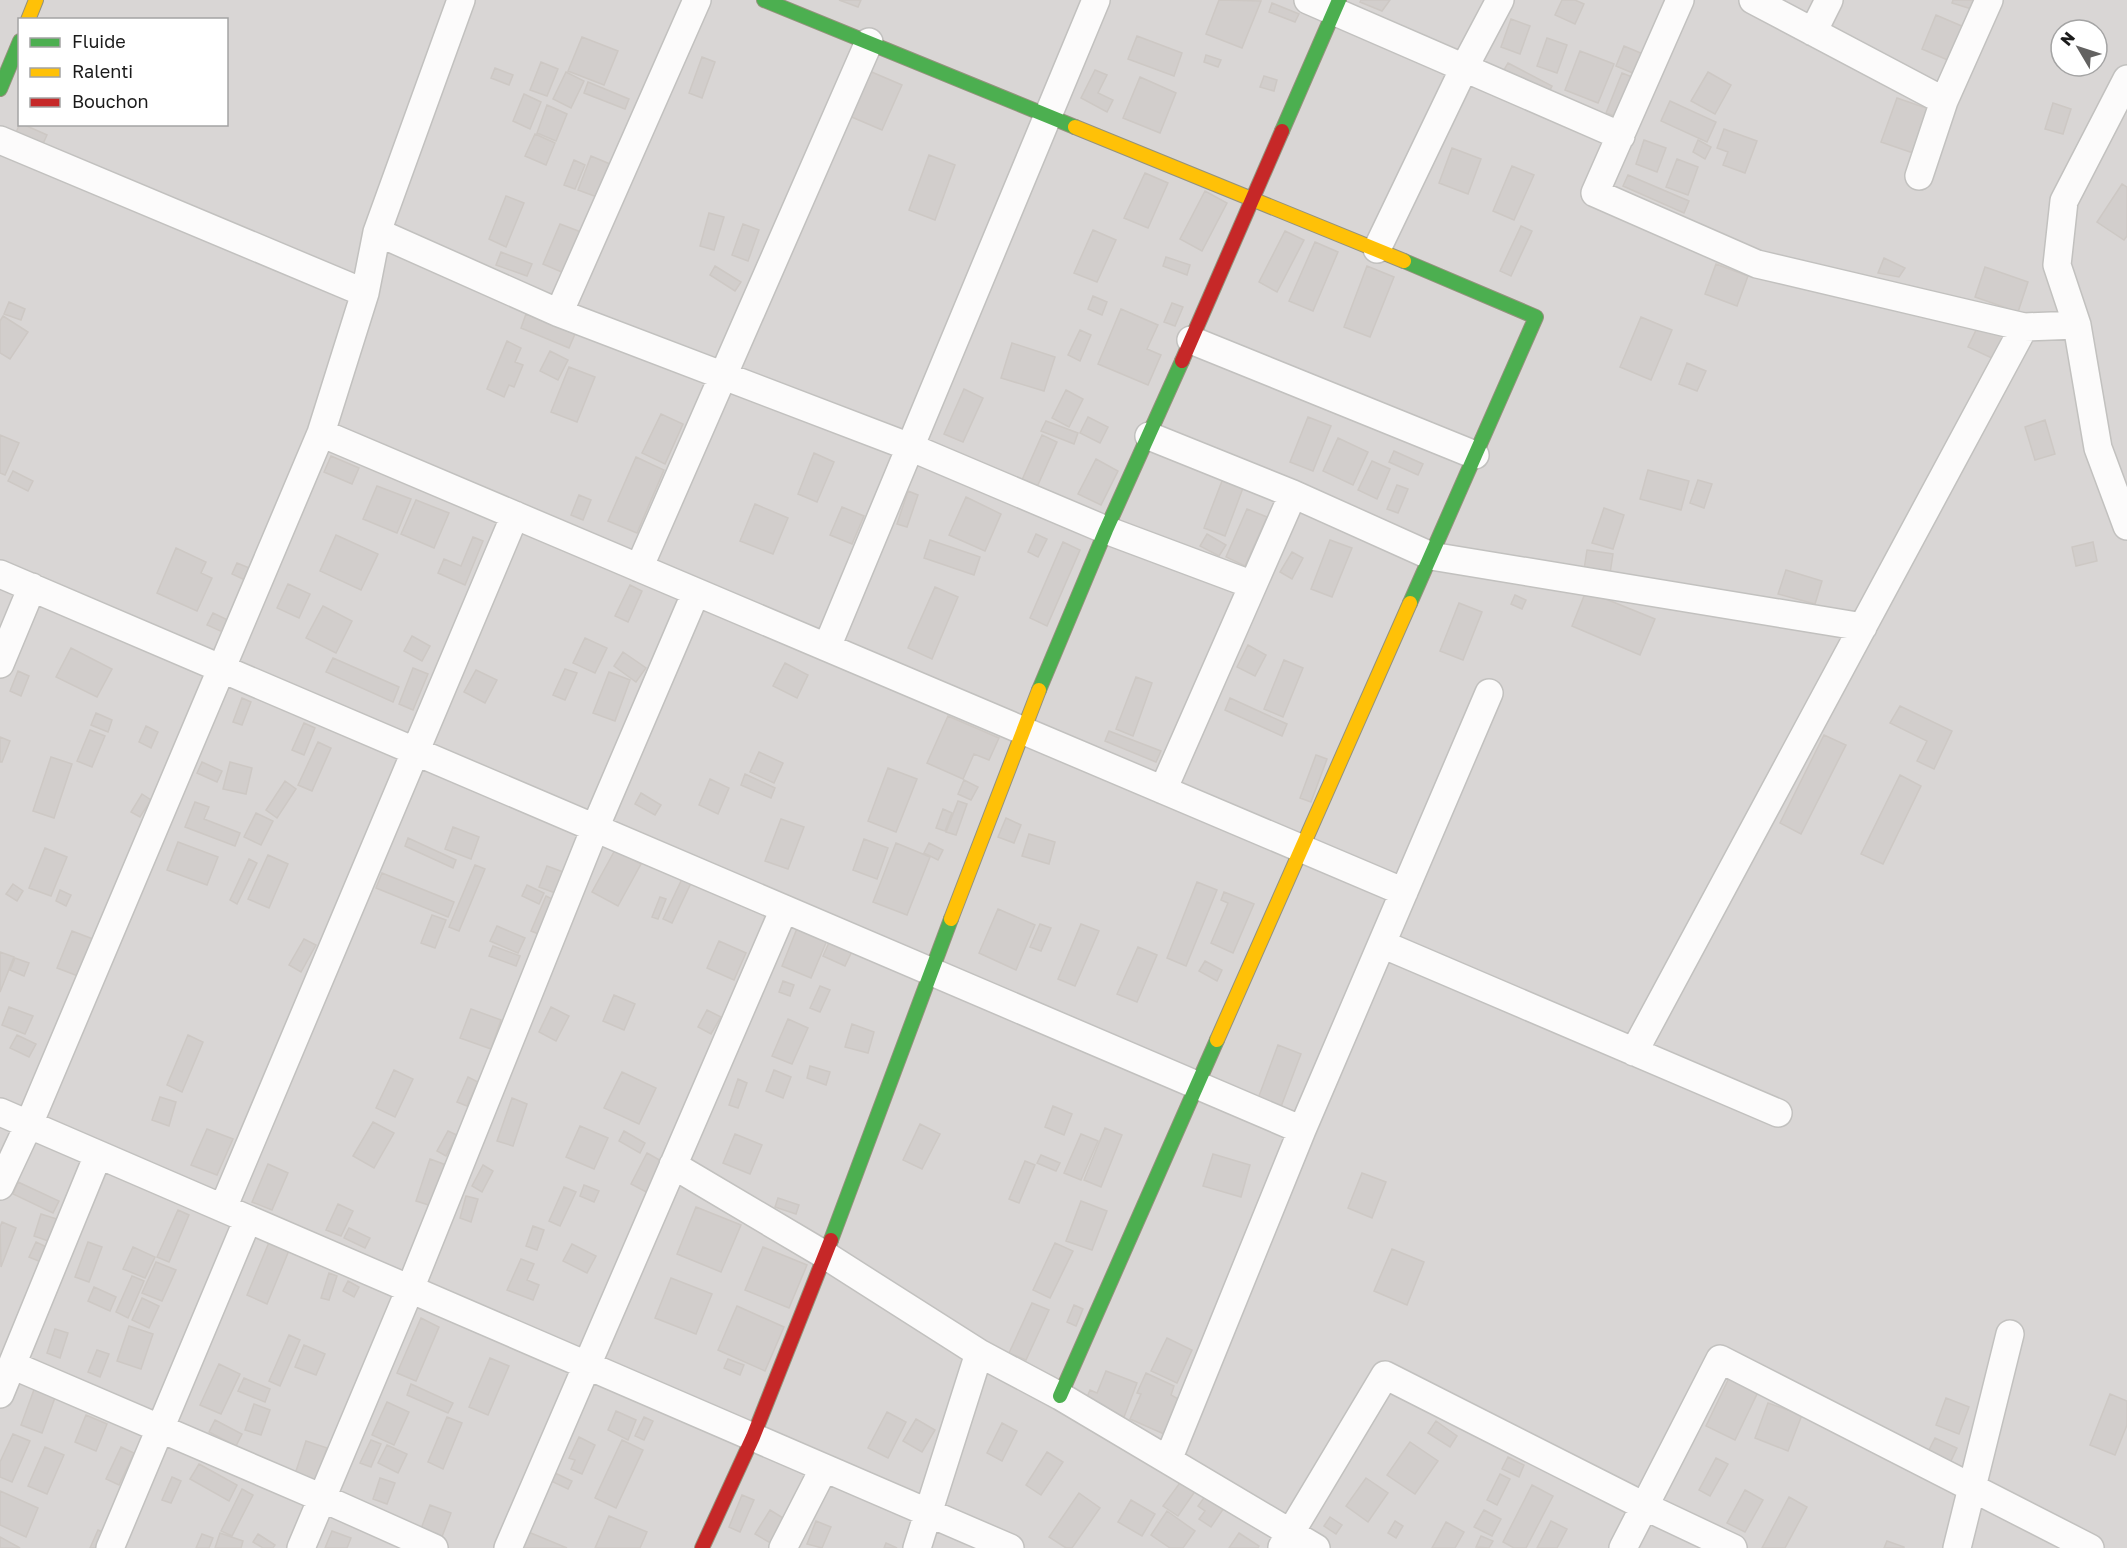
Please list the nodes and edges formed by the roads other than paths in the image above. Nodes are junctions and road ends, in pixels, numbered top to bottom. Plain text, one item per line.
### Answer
1 (36, 0) edge
2 (461, 0) edge
3 (697, 0) edge
4 (764, 0) edge
5 (1096, 0) edge
6 (1308, 0) edge
7 (1500, 0) edge
8 (1680, 0) edge
9 (1753, 0) edge
10 (1829, 0) edge
11 (1989, 0) edge
12 (1336, 6) edge
13 (29, 18) edge
14 (1813, 32) junction
15 (869, 42) junction
16 (18, 46) edge
17 (1464, 68) junction
18 (2127, 79) edge
19 (0, 89) edge
20 (1944, 101) junction
21 (1048, 115) junction
22 (1621, 136) junction
23 (0, 140) edge
24 (1919, 176) dead end
25 (1252, 200) junction
26 (377, 232) junction
27 (1377, 249) junction
28 (365, 293) junction
29 (559, 313) junction
30 (2077, 325) junction
31 (2024, 327) junction
32 (1191, 339) junction
33 (724, 375) junction
34 (321, 433) junction
35 (1149, 436) junction
36 (910, 447) junction
37 (1475, 455) junction
38 (1293, 494) junction
39 (515, 515) junction
40 (2127, 526) edge
41 (1106, 530) junction
42 (1431, 556) junction
43 (639, 568) junction
44 (0, 574) edge
45 (1253, 585) junction
46 (32, 587) junction
47 (696, 592) junction
48 (1863, 627) junction
49 (827, 648) junction
50 (0, 664) edge
51 (220, 668) junction
52 (1490, 693) dead end
53 (1022, 730) junction
54 (414, 751) junction
55 (1163, 790) junction
56 (595, 828) junction
57 (1301, 848) junction
58 (1404, 892) junction
59 (784, 909) junction
60 (1382, 944) junction
61 (930, 971) junction
62 (1634, 1052) junction
63 (1197, 1086) junction
64 (0, 1112) edge
65 (1778, 1113) dead end
66 (28, 1124) junction
67 (1302, 1130) junction
68 (98, 1155) junction
69 (673, 1165) junction
70 (0, 1186) edge
71 (223, 1208) junction
72 (248, 1219) junction
73 (825, 1255) junction
74 (410, 1289) junction
75 (2010, 1334) dead end
76 (979, 1353) junction
77 (12, 1365) junction
78 (588, 1366) junction
79 (0, 1394) edge
80 (1060, 1396) junction
81 (161, 1430) junction
82 (753, 1437) junction
83 (1168, 1460) junction
84 (824, 1468) junction
85 (1972, 1487) junction
86 (322, 1498) junction
87 (1644, 1506) junction
88 (928, 1513) junction
89 (1286, 1540) edge
90 (110, 1548) edge
91 (301, 1548) edge
92 (435, 1548) edge
93 (508, 1548) edge
94 (702, 1548) edge
95 (783, 1548) edge
96 (917, 1548) edge
97 (1010, 1548) edge
98 (1316, 1548) edge
99 (1623, 1548) edge
100 (1733, 1548) edge
101 (1957, 1548) edge
102 (2090, 1548) edge

1 - 13 street
2 - 26 street
3 - 29 street
4 - 15 street
5 - 21 street
6 - 12 street
7 - 17 street
8 - 22 street
9 - 14 street
10 - 14 street
11 - 20 street
12 - 17 street
12 - 25 street
14 - 20 street
15 - 21 street
15 - 33 street
16 - 19 street
17 - 22 street
17 - 27 street
18 - 30 street
20 - 24 street
21 - 25 street
21 - 36 street
22 - 31 street
23 - 28 street
25 - 27 street
25 - 32 street
26 - 28 street
26 - 29 street
27 - 37 street
28 - 34 street
29 - 33 street
30 - 31 street
30 - 40 street
31 - 48 street
32 - 35 street
32 - 37 street
33 - 36 street
33 - 43 street
34 - 39 street
34 - 51 street
35 - 38 street
35 - 41 street
36 - 41 street
36 - 49 street
37 - 42 street
38 - 42 street
38 - 45 street
39 - 43 street
39 - 54 street
41 - 45 street
41 - 53 street
42 - 48 street
42 - 57 street
43 - 47 street
44 - 46 street
45 - 55 street
46 - 50 street
46 - 51 street
47 - 49 street
47 - 56 street
48 - 62 street
49 - 53 street
51 - 54 street
51 - 66 street
52 - 58 street
53 - 55 street
53 - 61 street
54 - 56 street
54 - 71 street
55 - 57 street
56 - 59 street
56 - 74 street
57 - 58 street
57 - 63 street
58 - 60 street
59 - 61 street
59 - 69 street
60 - 62 street
60 - 67 street
61 - 63 street
61 - 73 street
62 - 65 street
63 - 67 street
63 - 80 street
64 - 66 street
66 - 68 street
66 - 70 street
67 - 83 street
68 - 71 street
68 - 77 street
69 - 73 street
69 - 78 street
71 - 72 street
72 - 74 street
72 - 81 street
73 - 76 street
73 - 82 street
74 - 78 street
74 - 86 street
75 - 85 street
76 - 80 street
76 - 88 street
77 - 79 street
77 - 81 street
78 - 82 street
78 - 93 street
80 - 83 street
81 - 86 street
81 - 90 street
82 - 84 street
82 - 94 street
83 - 89 street
84 - 88 street
84 - 95 street
85 - 87 street
85 - 101 street
85 - 102 street
86 - 91 street
86 - 92 street
87 - 89 street
87 - 99 street
87 - 100 street
88 - 96 street
88 - 97 street
89 - 98 street

